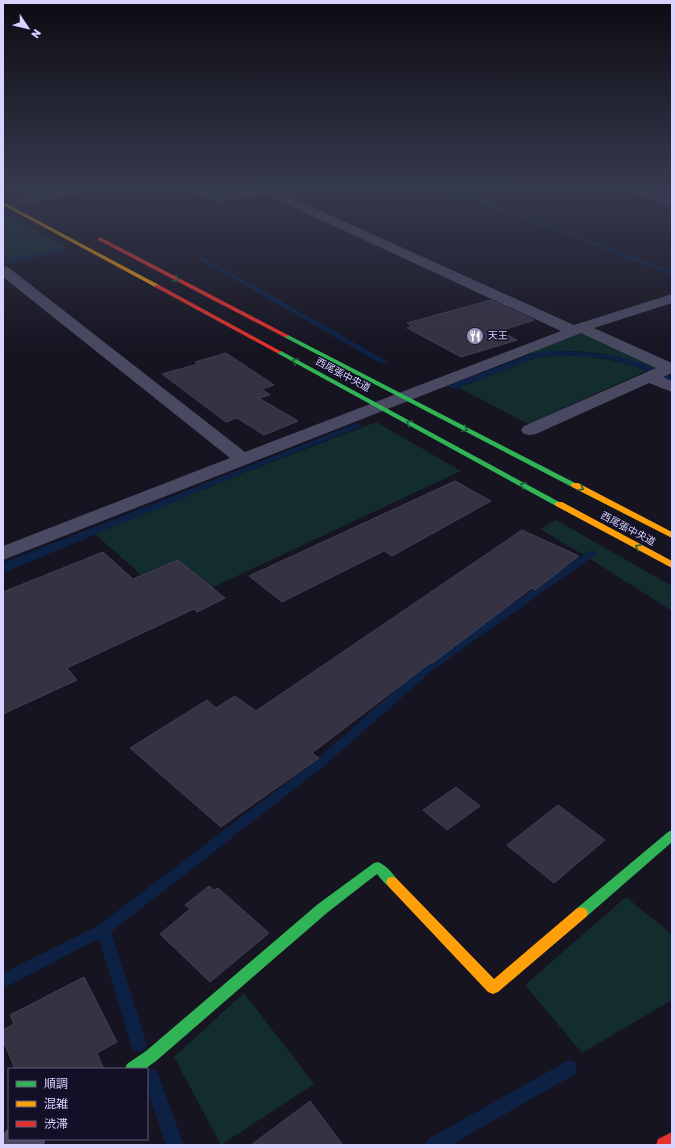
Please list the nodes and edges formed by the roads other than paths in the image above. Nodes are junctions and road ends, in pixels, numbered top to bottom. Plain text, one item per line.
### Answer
1 (75, 243) edge
2 (108, 243) edge
3 (382, 243) edge
4 (3, 270) edge
5 (672, 298) edge
6 (578, 330) junction
7 (656, 374) junction
8 (672, 387) edge
9 (403, 397) junction
10 (378, 407) junction
11 (530, 430) dead end
12 (243, 459) junction
13 (672, 535) edge
14 (3, 554) edge
15 (672, 565) edge
16 (672, 835) edge
17 (133, 1068) edge
18 (672, 1140) edge
19 (664, 1145) edge

10 -> 1 main road, 西尾張中央道
2 -> 9 main road, 西尾張中央道
3 - 6 street
4 - 12 street
5 - 6 street
6 - 7 street
6 - 9 street
7 - 8 street
7 - 11 street
9 - 10 street
9 -> 13 main road, 西尾張中央道
10 - 12 street
15 -> 10 main road, 西尾張中央道
12 - 14 street
16 - 17 main road
18 - 19 main road

